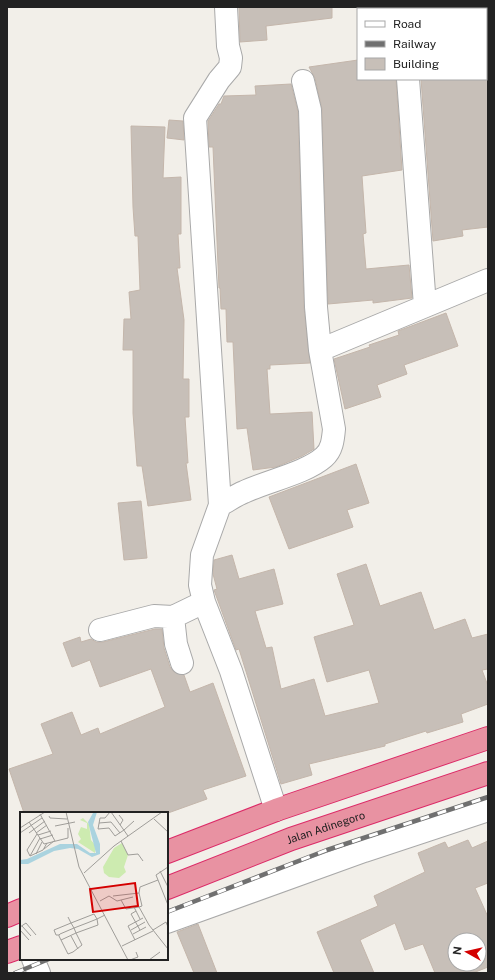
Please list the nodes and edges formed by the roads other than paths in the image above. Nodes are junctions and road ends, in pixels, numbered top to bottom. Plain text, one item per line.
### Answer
1 (226, 7) edge
2 (408, 80) edge
3 (303, 81) dead end
4 (488, 280) edge
5 (425, 306) junction
6 (320, 350) junction
7 (220, 505) junction
8 (204, 602) junction
9 (173, 617) junction
10 (100, 630) dead end
11 (182, 663) dead end
12 (488, 738) edge
13 (488, 773) edge
14 (276, 810) junction
15 (488, 810) edge
16 (188, 843) junction
17 (168, 852) edge
18 (200, 875) junction
19 (168, 888) edge
20 (20, 910) edge
21 (7, 916) edge
22 (168, 922) edge
23 (20, 947) edge
24 (7, 952) edge
25 (34, 960) edge
26 (40, 973) edge

1 - 7 street
2 - 5 street
3 - 6 street
4 - 5 street
5 - 6 street
6 - 7 street
7 - 8 street
8 - 9 street
8 - 14 street
9 - 10 street
9 - 11 street
12 - 14 highway
13 - 18 highway, Jalan Adinegoro
14 - 16 highway
15 - 22 street
16 - 17 highway
16 - 18 highway
18 - 19 highway, Jalan Adinegoro
20 - 21 highway
23 - 24 highway
25 - 26 street

